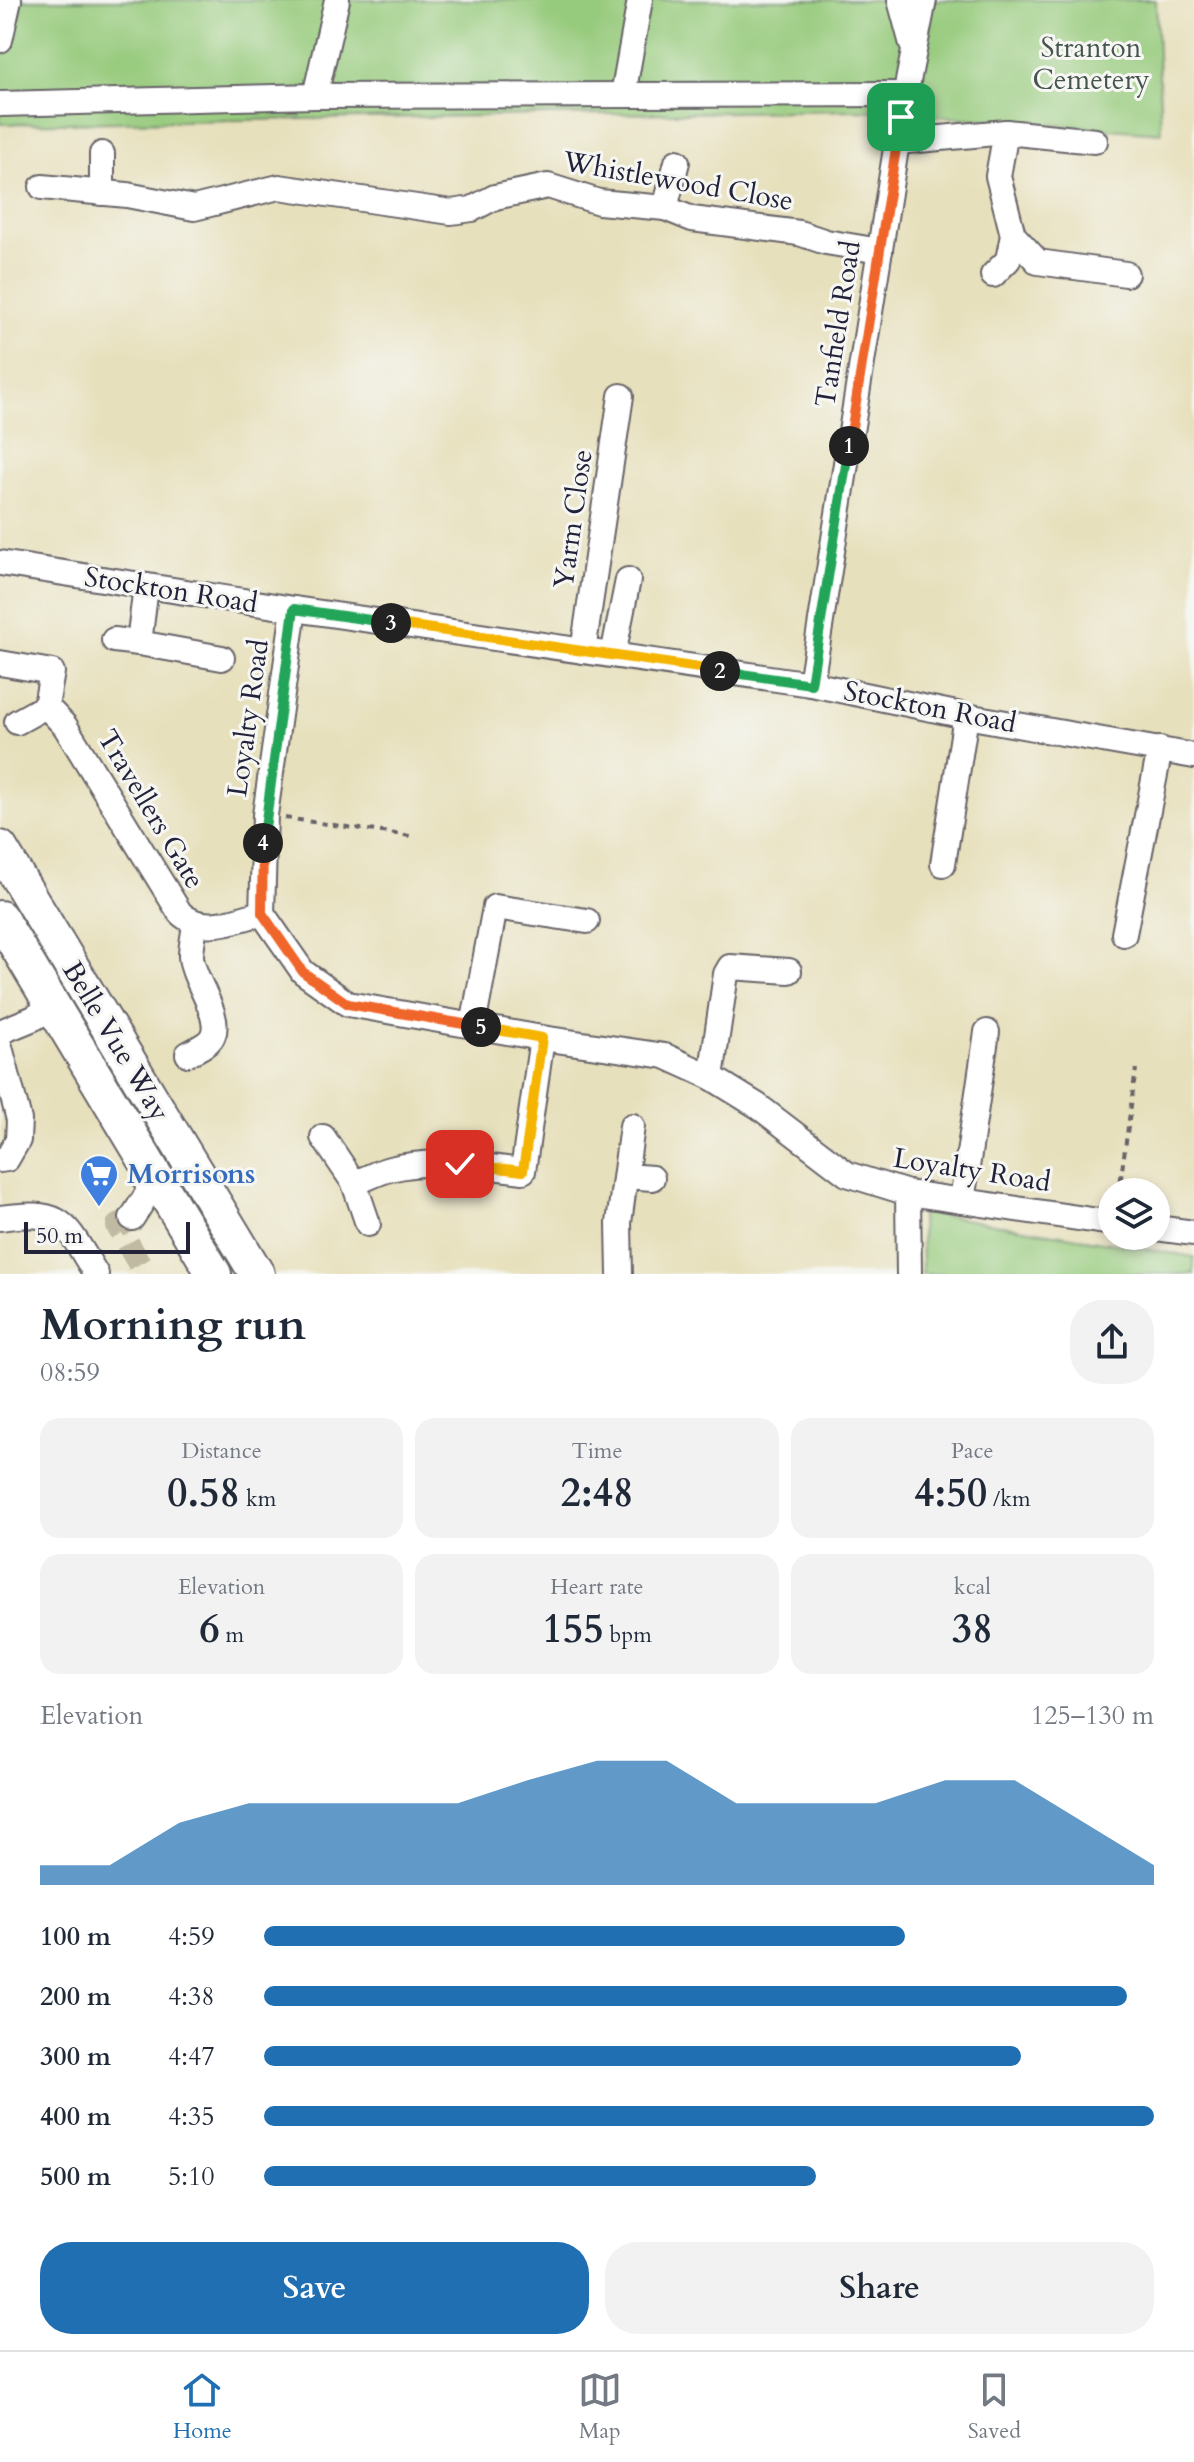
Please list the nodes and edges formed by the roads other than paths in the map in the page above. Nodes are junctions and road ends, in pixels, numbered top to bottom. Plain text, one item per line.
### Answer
1 (9, 0) edge
2 (337, 0) edge
3 (640, 0) edge
4 (900, 0) edge
5 (924, 0) edge
6 (0, 40) edge
7 (914, 50) junction
8 (623, 95) junction
9 (315, 96) junction
10 (0, 104) edge
11 (904, 105) junction
12 (1006, 132) junction
13 (1095, 141) dead end
14 (897, 142) junction
15 (102, 154) dead end
16 (677, 162) dead end
17 (42, 187) dead end
18 (102, 193) junction
19 (665, 208) junction
20 (1013, 235) junction
21 (880, 251) junction
22 (1126, 274) dead end
23 (993, 275) dead end
24 (621, 396) dead end
25 (0, 563) edge
26 (628, 580) dead end
27 (146, 586) junction
28 (294, 609) junction
29 (114, 640) dead end
30 (139, 643) junction
31 (583, 651) junction
32 (613, 655) junction
33 (222, 658) dead end
34 (0, 663) edge
35 (811, 684) junction
36 (46, 706) junction
37 (966, 716) junction
38 (17, 722) dead end
39 (1176, 752) edge
40 (0, 848) edge
41 (943, 864) dead end
42 (1146, 880) dead end
43 (262, 913) junction
44 (0, 918) edge
45 (587, 921) dead end
46 (195, 924) junction
47 (1124, 934) dead end
48 (789, 971) dead end
49 (53, 1006) junction
50 (473, 1026) junction
51 (0, 1032) edge
52 (987, 1032) dead end
53 (542, 1038) junction
54 (0, 1047) edge
55 (188, 1054) dead end
56 (711, 1077) junction
57 (632, 1126) dead end
58 (323, 1137) dead end
59 (0, 1160) edge
60 (147, 1162) junction
61 (626, 1176) junction
62 (652, 1178) dead end
63 (354, 1183) junction
64 (908, 1193) junction
65 (962, 1201) junction
66 (0, 1218) edge
67 (132, 1218) tunnel mouth
68 (1098, 1221) edge
69 (368, 1224) dead end
70 (1170, 1230) edge
71 (1194, 1233) edge
72 (96, 1274) edge
73 (214, 1274) edge
74 (257, 1274) edge
75 (620, 1274) edge
76 (909, 1274) edge

1 - 6 street
2 - 9 street
3 - 8 street
4 - 7 street
5 - 7 street, Tanfield Road
7 - 11 street, Tanfield Road
8 - 9 street
8 - 11 street
9 - 10 street
11 - 14 street, Tanfield Road
12 - 13 street
12 - 14 street
12 - 20 street
14 - 21 street, Tanfield Road
15 - 18 street
16 - 19 street
17 - 18 street, Whistlewood Close
18 - 19 street, Whistlewood Close
19 - 21 street, Whistlewood Close
20 - 22 street
20 - 23 street
21 - 35 street, Tanfield Road
24 - 31 street, Yarm Close
25 - 27 street, Stockton Road
26 - 32 street
27 - 28 street, Stockton Road
27 - 30 street
28 - 31 street, Stockton Road
28 - 43 street, Loyalty Road
29 - 30 street
30 - 33 street
31 - 32 street, Stockton Road
32 - 35 street, Stockton Road
34 - 36 street
35 - 37 street, Stockton Road
36 - 38 street
36 - 46 street, Travellers Gate
37 - 39 street, Stockton Road
37 - 41 street
39 - 42 street
39 - 47 street
40 - 74 highway, Belle Vue Way
43 - 46 street, Travellers Gate
43 - 50 street, Loyalty Road
44 - 49 highway
45 - 50 street
46 - 55 street
48 - 56 street
49 - 51 street
49 - 60 highway
50 - 53 street, Loyalty Road
52 - 65 street
53 - 56 street, Loyalty Road
53 - 63 street
54 - 59 street
56 - 64 street, Loyalty Road
57 - 61 street
58 - 63 street
60 - 67 street
60 - 73 highway
61 - 62 street
61 - 75 street
63 - 69 street
64 - 65 street, Loyalty Road
64 - 76 street
65 - 68 street, Loyalty Road
66 - 72 street
70 - 71 street

